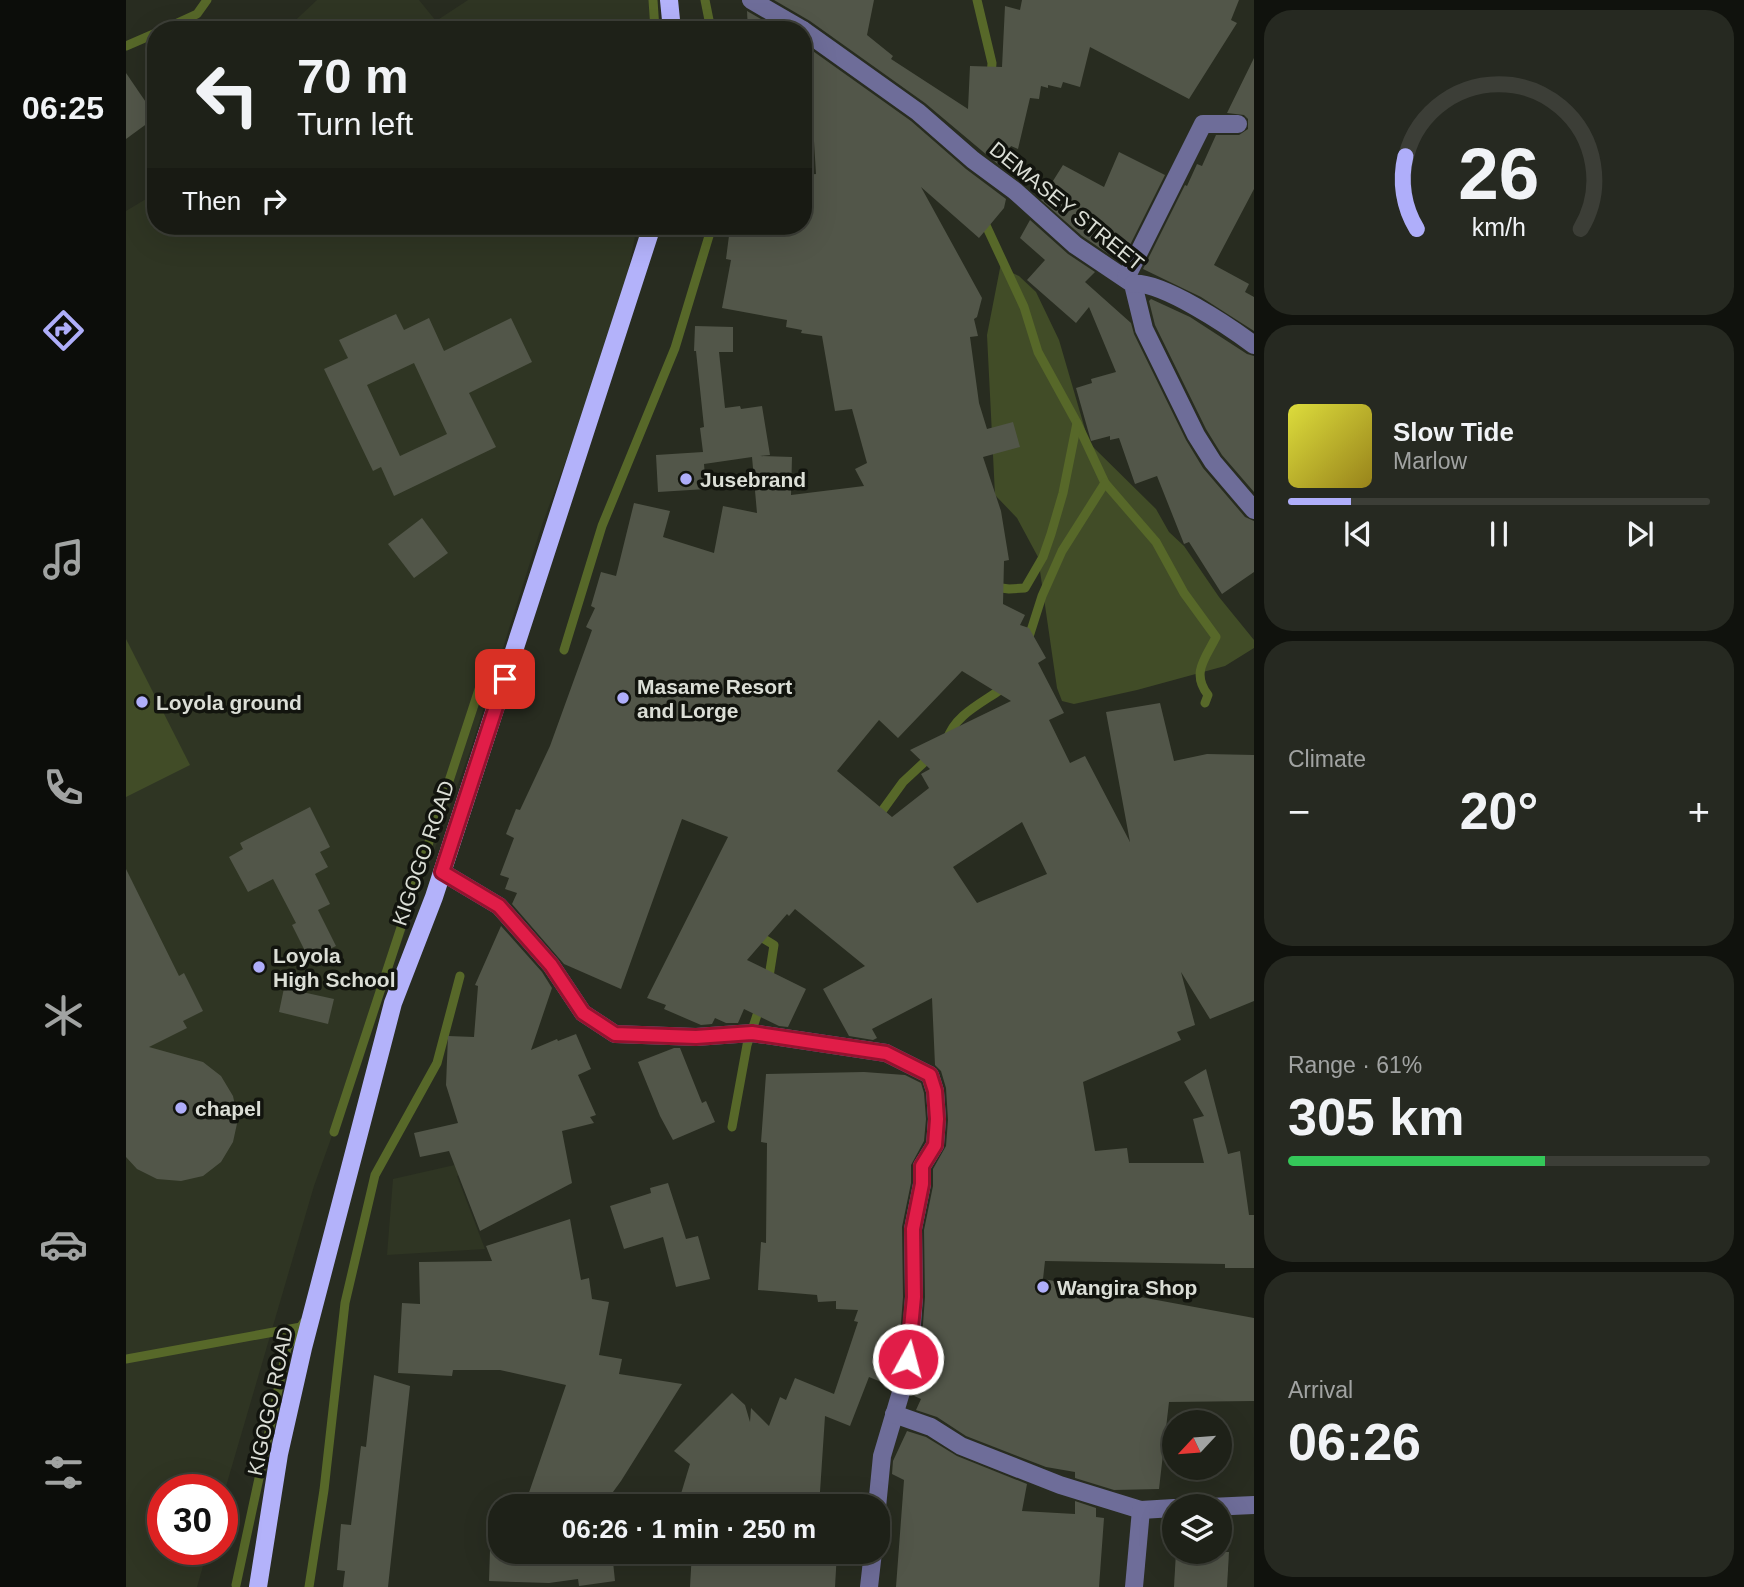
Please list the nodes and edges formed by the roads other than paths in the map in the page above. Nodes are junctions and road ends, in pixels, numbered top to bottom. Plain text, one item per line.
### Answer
1 (669, 0) edge
2 (751, 0) edge
3 (671, 21) edge
4 (787, 21) edge
5 (812, 36) edge
6 (1238, 124) dead end
7 (649, 235) edge
8 (1130, 281) junction
9 (1254, 345) edge
10 (1254, 510) edge
11 (442, 872) junction
12 (894, 1414) junction
13 (878, 1494) edge
14 (1254, 1505) edge
15 (1232, 1506) edge
16 (1162, 1509) edge
17 (1141, 1510) junction
18 (872, 1564) edge
19 (258, 1587) edge
20 (869, 1587) edge
21 (1135, 1587) edge

1 - 3 main road
2 - 4 street, DEMASEY STREET
5 - 8 street, DEMASEY STREET
6 - 8 street
7 - 11 main road, KIGOGO ROAD
8 - 9 street
8 - 10 street, DEMASEY STREET
11 - 12 street
11 - 19 main road, KIGOGO ROAD
12 - 13 street
12 - 17 street
14 - 15 street
16 - 17 street
17 - 21 street
18 - 20 street

